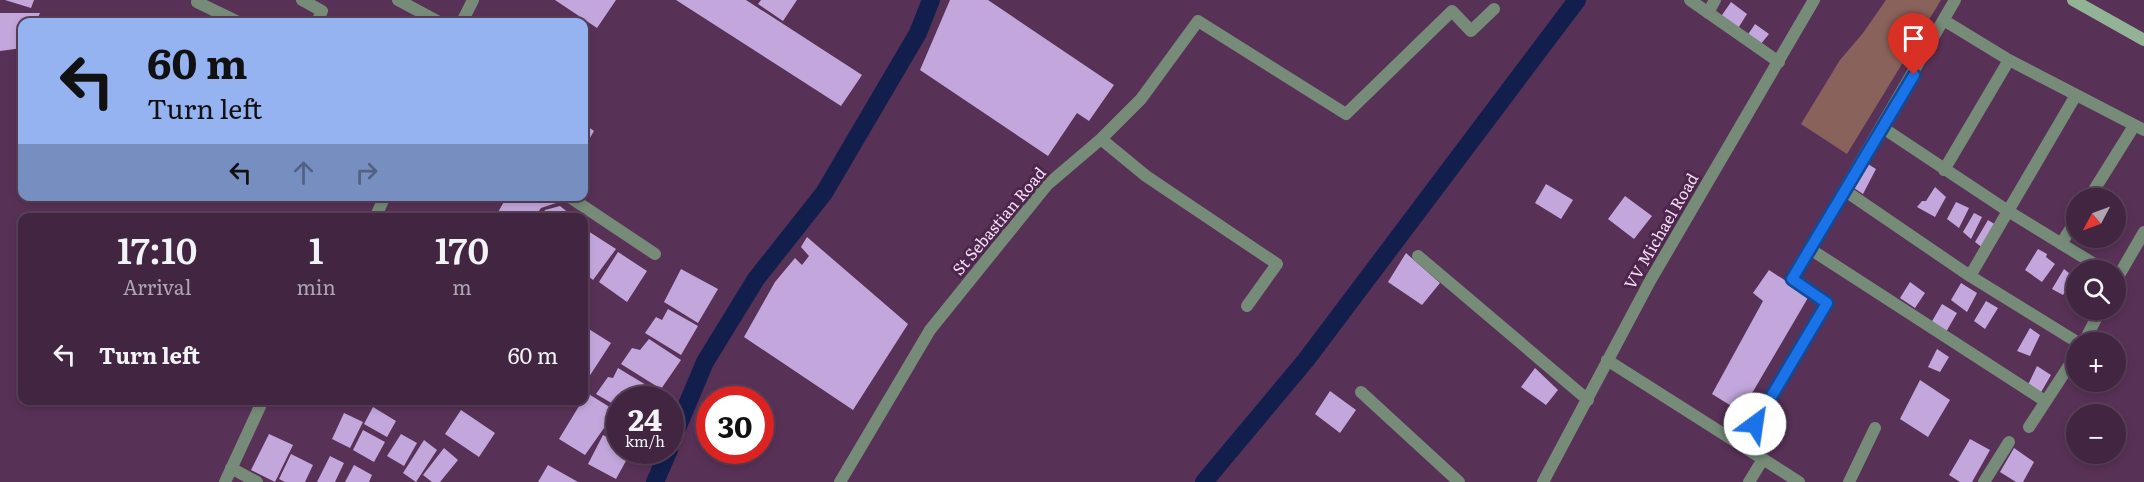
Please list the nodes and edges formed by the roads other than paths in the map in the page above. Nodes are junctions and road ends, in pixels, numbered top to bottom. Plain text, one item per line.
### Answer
1 (302, 0) edge
2 (398, 0) edge
3 (473, 0) edge
4 (1690, 0) edge
5 (1715, 0) edge
6 (1814, 0) edge
7 (1955, 0) edge
8 (2073, 0) edge
9 (197, 2) dead end
10 (1494, 9) dead end
11 (1708, 13) junction
12 (230, 18) edge
13 (319, 18) edge
14 (432, 18) edge
15 (464, 18) edge
16 (1945, 21) junction
17 (2144, 39) edge
18 (2009, 60) junction
19 (1779, 62) junction
20 (2076, 95) junction
21 (1882, 128) junction
22 (2139, 128) edge
23 (1101, 139) junction
24 (1944, 170) junction
25 (2096, 188) edge
26 (1844, 190) junction
27 (576, 201) edge
28 (2008, 211) junction
29 (2144, 232) edge
30 (2066, 236) edge
31 (2061, 244) junction
32 (1810, 249) junction
33 (655, 254) dead end
34 (1418, 256) dead end
35 (2087, 260) edge
36 (2126, 262) edge
37 (1970, 276) junction
38 (1247, 306) dead end
39 (2066, 335) edge
40 (1607, 360) junction
41 (2066, 370) edge
42 (1361, 392) dead end
43 (1588, 400) junction
44 (2045, 401) junction
45 (261, 405) edge
46 (2029, 427) dead end
47 (1875, 428) dead end
48 (2009, 442) dead end
49 (1743, 445) junction
50 (1763, 459) junction
51 (231, 468) junction
52 (225, 482) edge
53 (257, 482) edge
54 (840, 482) edge
55 (1459, 482) edge
56 (1543, 482) edge
57 (1749, 482) edge
58 (1798, 482) edge
59 (1849, 482) edge
60 (1984, 482) edge

1 - 13 street
2 - 14 street
3 - 15 street
4 - 11 street
5 - 11 street
6 - 19 street, VV Michael Road
7 - 16 street
8 - 17 main road
9 - 12 street
10 - 23 street, St Sebastian Road
11 - 19 street
16 - 18 street
16 - 21 street
18 - 20 street
18 - 24 street
19 - 40 street, VV Michael Road
20 - 22 street
20 - 28 street
21 - 24 street
21 - 26 street
22 - 25 street
23 - 38 street
23 - 54 street, St Sebastian Road
24 - 28 street
26 - 32 street
26 - 37 street
27 - 33 street
28 - 31 street
28 - 37 street
29 - 36 street
30 - 31 street
31 - 35 street
32 - 44 street
32 - 49 street
34 - 43 street
37 - 39 street
40 - 43 street, VV Michael Road
40 - 49 street
41 - 44 street
42 - 55 street
43 - 56 street, VV Michael Road
44 - 46 street
45 - 51 street
47 - 59 street
48 - 60 street
49 - 50 street
50 - 57 street
50 - 58 street
51 - 52 street
51 - 53 street

